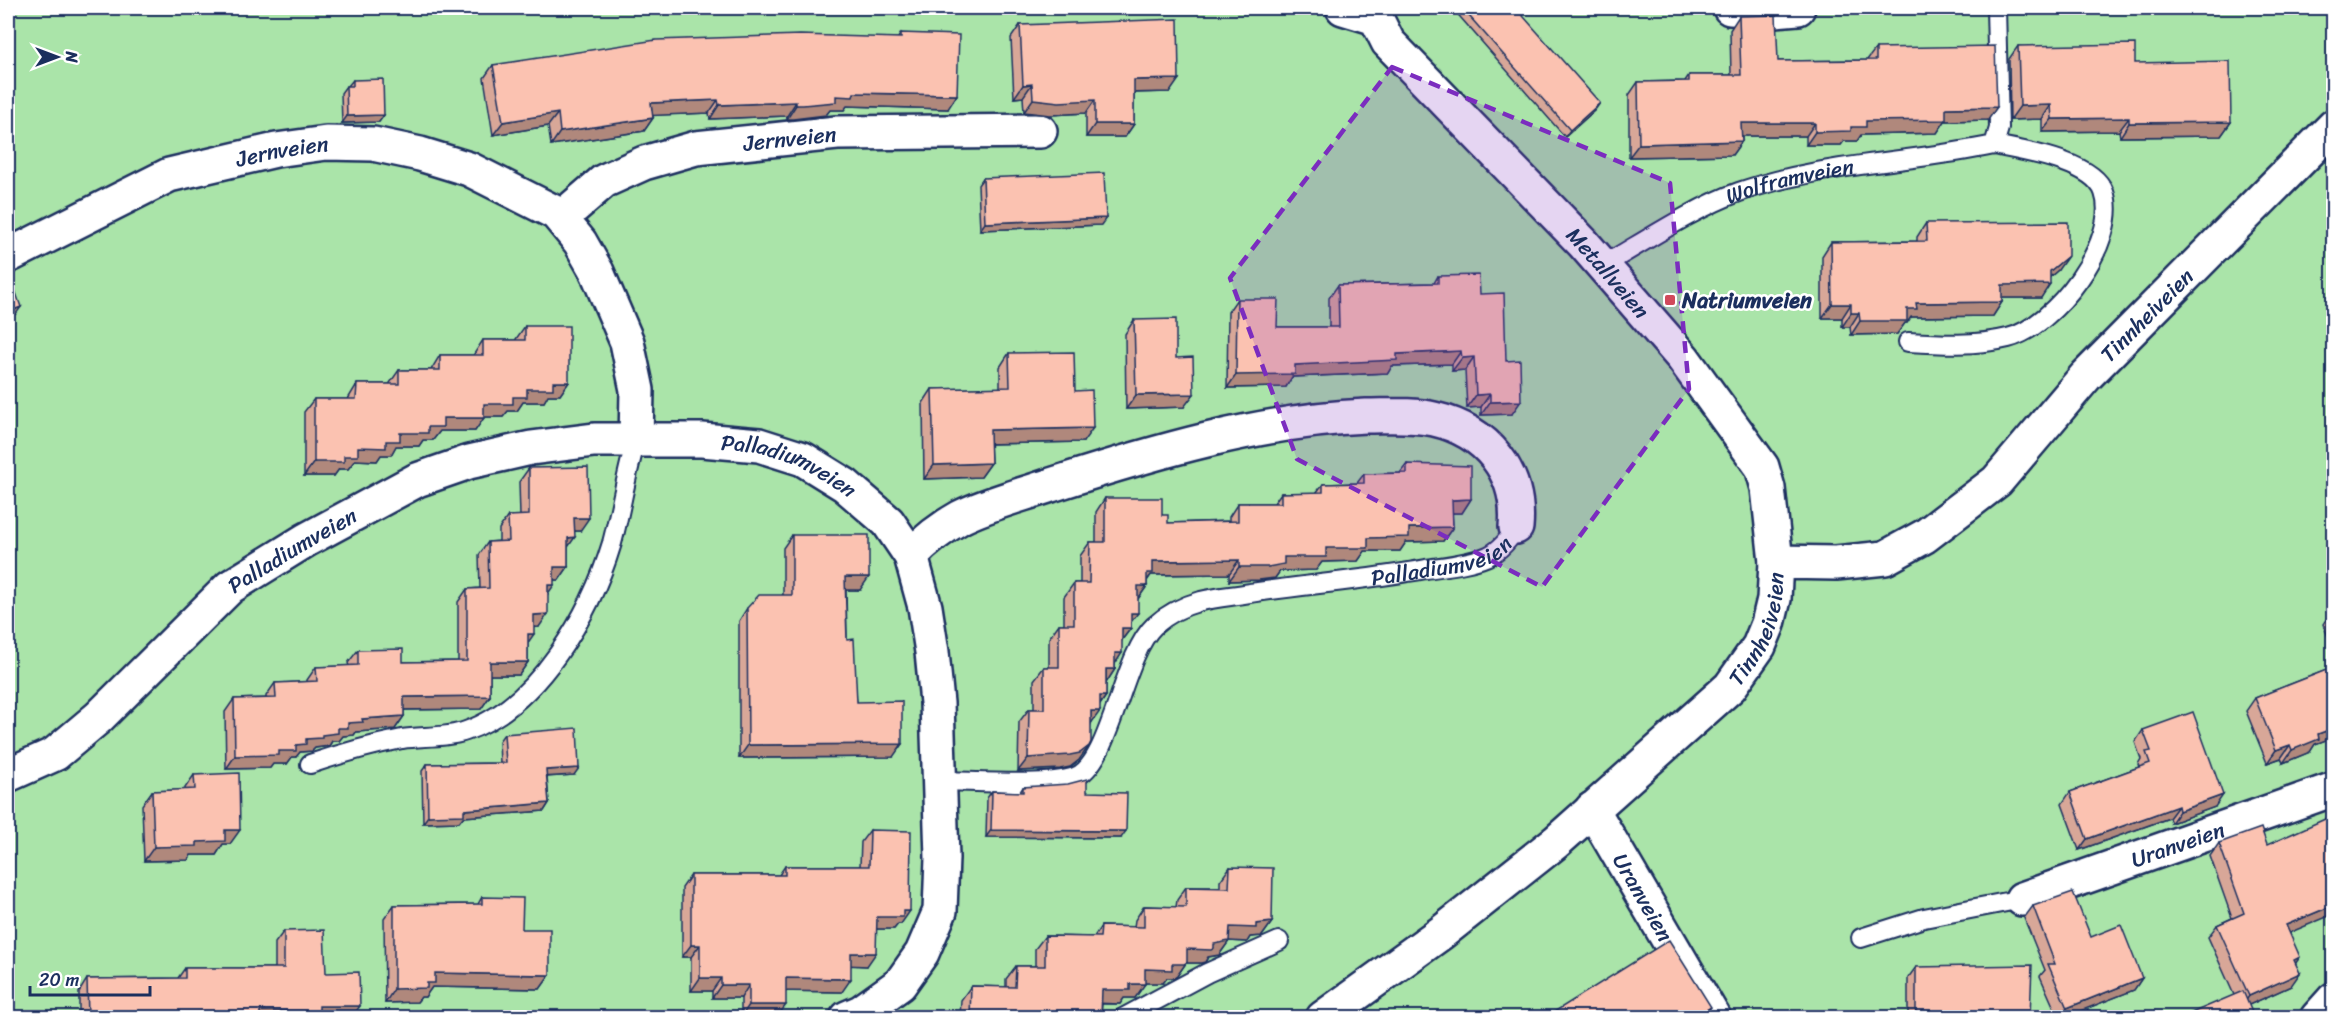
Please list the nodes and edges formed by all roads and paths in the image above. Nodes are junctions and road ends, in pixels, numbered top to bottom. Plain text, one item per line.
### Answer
1 (1343, 8) edge
2 (1730, 8) edge
3 (1798, 8) edge
4 (1996, 8) edge
5 (1377, 13) edge
6 (2334, 126) edge
7 (1040, 131) dead end
8 (1994, 145) junction
9 (561, 218) junction
10 (8, 255) edge
11 (1602, 266) junction
12 (1908, 342) edge
13 (636, 441) junction
14 (1516, 527) joint
15 (912, 556) junction
16 (1776, 562) junction
17 (310, 764) dead end
18 (8, 775) edge
19 (939, 781) junction
20 (2334, 789) edge
21 (1592, 809) junction
22 (2022, 899) joint
23 (1861, 938) dead end
24 (1280, 941) dead end
25 (2334, 999) edge
26 (856, 1015) edge
27 (1122, 1017) edge
28 (1323, 1017) edge
29 (1714, 1017) edge
30 (2317, 1017) edge

1 - 5 street, Metallveien
2 - 3 street
4 - 8 lane
5 - 11 street, Metallveien
6 - 16 street, Tinnheiveien
7 - 9 street, Jernveien
8 - 11 lane, Wolframveien
8 - 12 lane, Wolframveien
9 - 10 street, Jernveien
9 - 13 street, Jernveien
11 - 16 street, Metallveien
13 - 15 street, Palladiumveien
13 - 17 lane
13 - 18 street, Palladiumveien
14 - 15 street, Palladiumveien
14 - 19 lane, Palladiumveien
15 - 19 street, Palladiumveien
16 - 21 street, Tinnheiveien
19 - 26 street, Palladiumveien
20 - 22 street, Uranveien
21 - 28 street, Tinnheiveien
21 - 29 street, Uranveien
22 - 23 lane
24 - 27 lane
25 - 30 street

